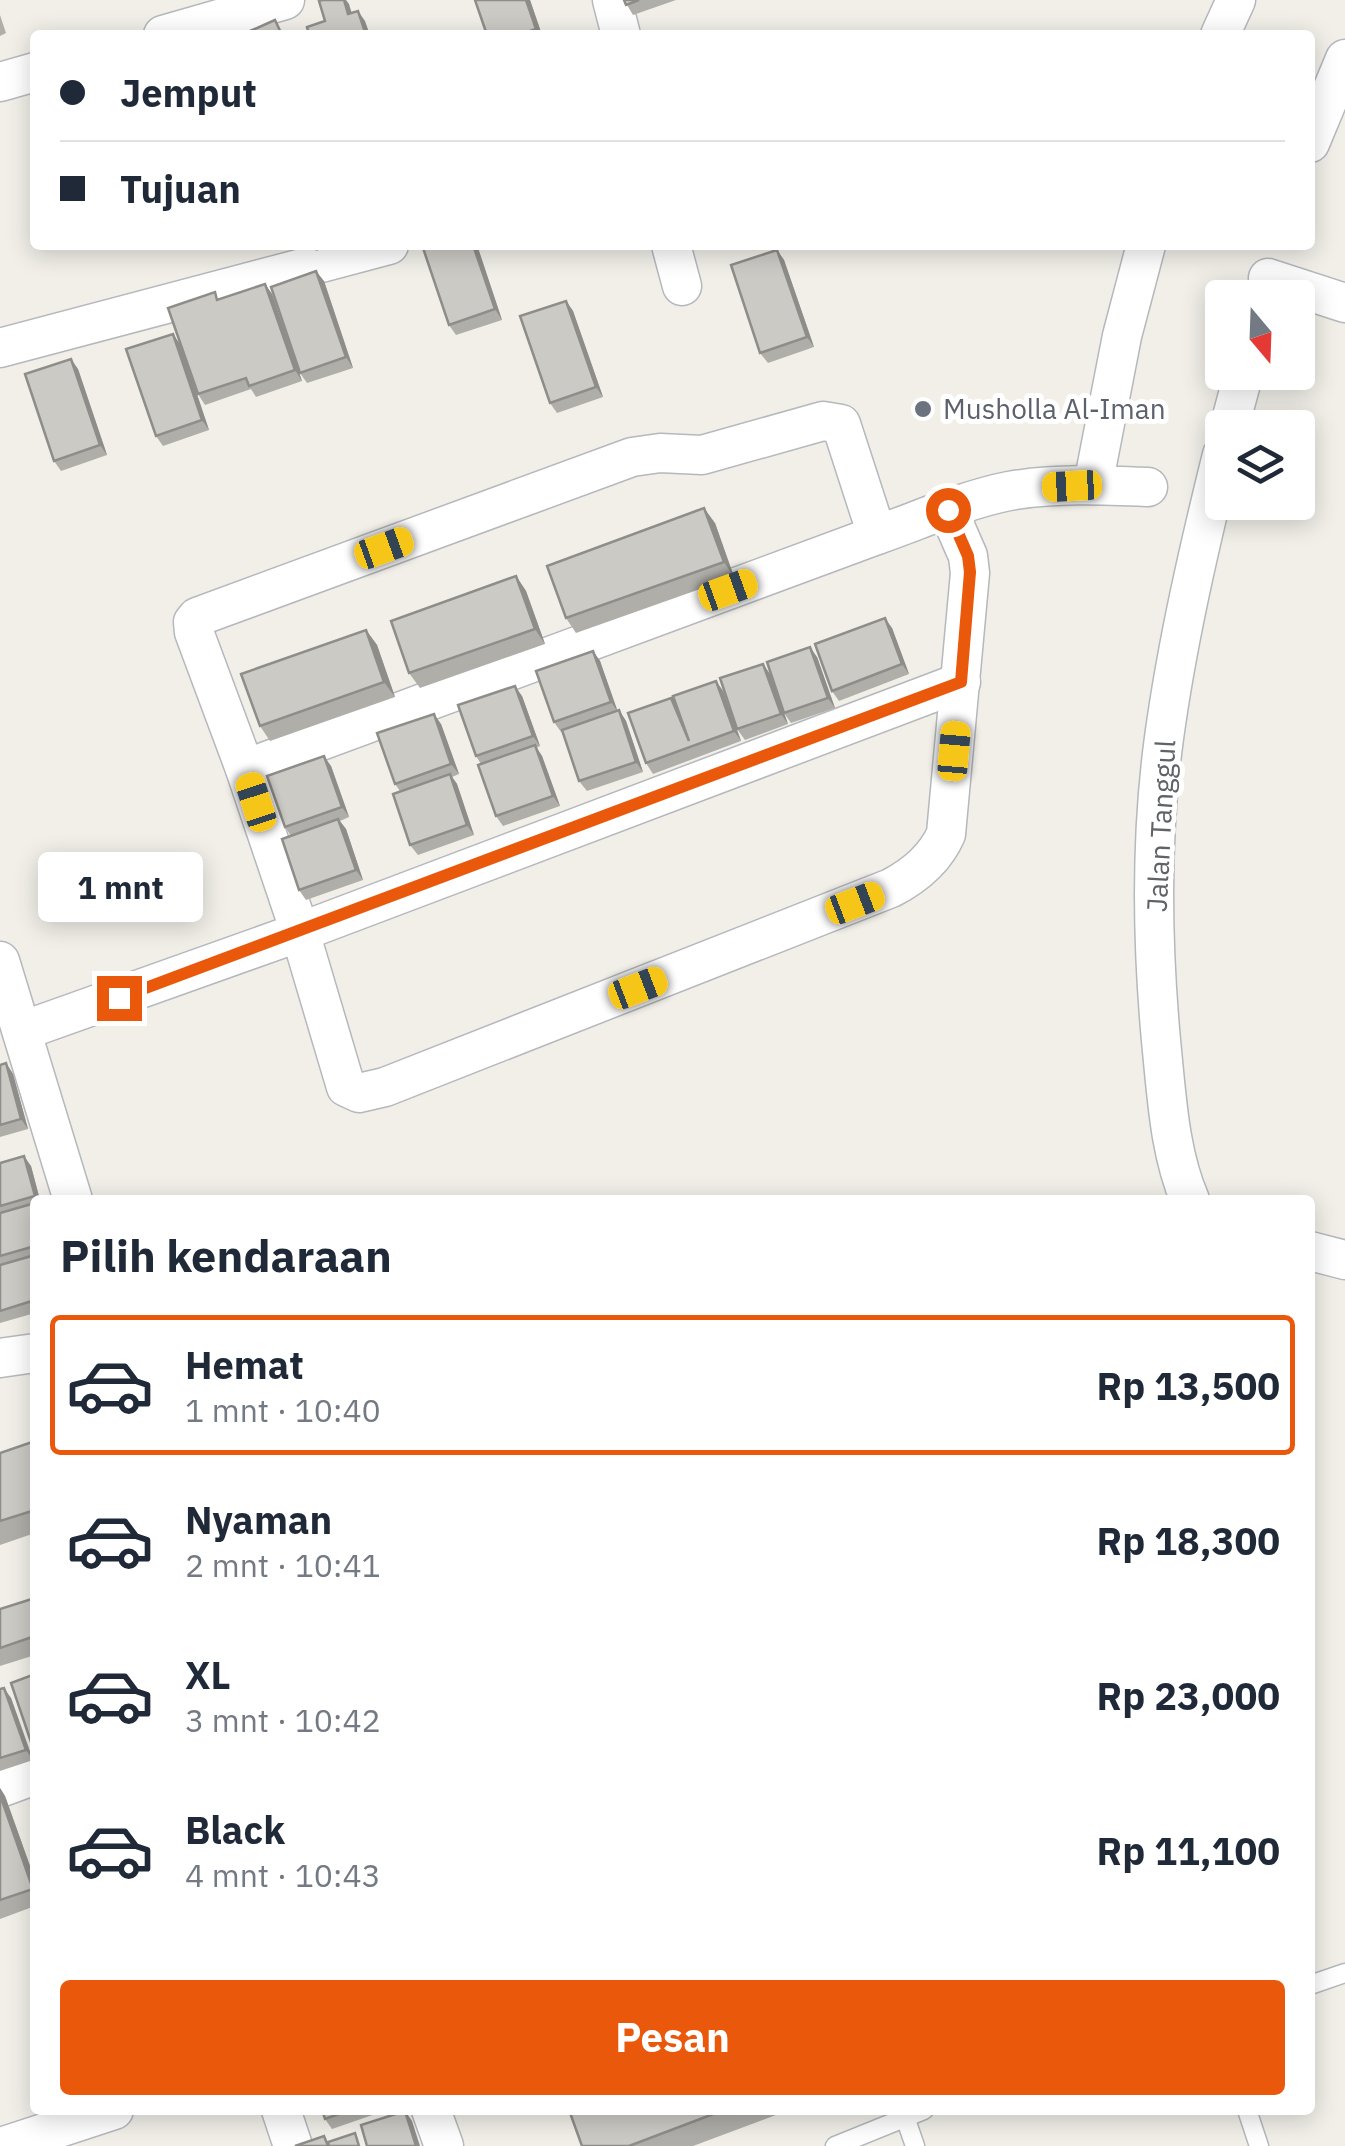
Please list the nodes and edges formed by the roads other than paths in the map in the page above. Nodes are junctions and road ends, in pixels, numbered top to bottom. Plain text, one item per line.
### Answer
1 (285, 0) edge
2 (612, 0) edge
3 (1236, 0) edge
4 (180, 30) edge
5 (620, 30) edge
6 (1222, 30) edge
7 (1345, 60) edge
8 (30, 73) edge
9 (0, 82) edge
10 (1315, 131) edge
11 (370, 250) edge
12 (672, 250) edge
13 (1145, 250) edge
14 (1269, 274) edge
15 (682, 286) dead end
16 (1345, 304) edge
17 (0, 348) edge
18 (1093, 485) junction
19 (1148, 487) dead end
20 (960, 506) junction
21 (1208, 520) edge
22 (877, 535) junction
23 (961, 682) junction
24 (245, 769) junction
25 (300, 932) junction
26 (0, 961) edge
27 (22, 1031) junction
28 (71, 1195) edge
29 (1188, 1195) edge
30 (1315, 1252) edge
31 (1345, 1260) edge
32 (30, 1354) edge
33 (0, 1358) edge
34 (30, 1776) edge
35 (0, 1788) edge
36 (1344, 1974) edge
37 (1315, 1983) edge
38 (99, 2115) edge
39 (282, 2115) edge
40 (432, 2115) edge
41 (912, 2115) edge
42 (1248, 2115) edge
43 (905, 2118) junction
44 (4, 2146) edge
45 (293, 2146) edge
46 (444, 2146) edge
47 (835, 2146) edge
48 (915, 2146) edge
49 (1259, 2146) edge

1 - 4 street
2 - 5 street
3 - 6 street
7 - 10 street
8 - 9 street
11 - 17 street
12 - 15 street
13 - 18 street
14 - 16 street
18 - 19 street
18 - 20 street
20 - 22 street
20 - 23 street
21 - 29 street, Jalan Tanggul
22 - 24 street
22 - 24 street
23 - 25 street
23 - 25 street
24 - 25 street
25 - 27 street
26 - 27 street
27 - 28 street
30 - 31 street
32 - 33 street
34 - 35 street
36 - 37 lane
38 - 44 street
39 - 45 street
40 - 46 street
41 - 43 lane
42 - 49 lane
43 - 47 lane
43 - 48 lane

